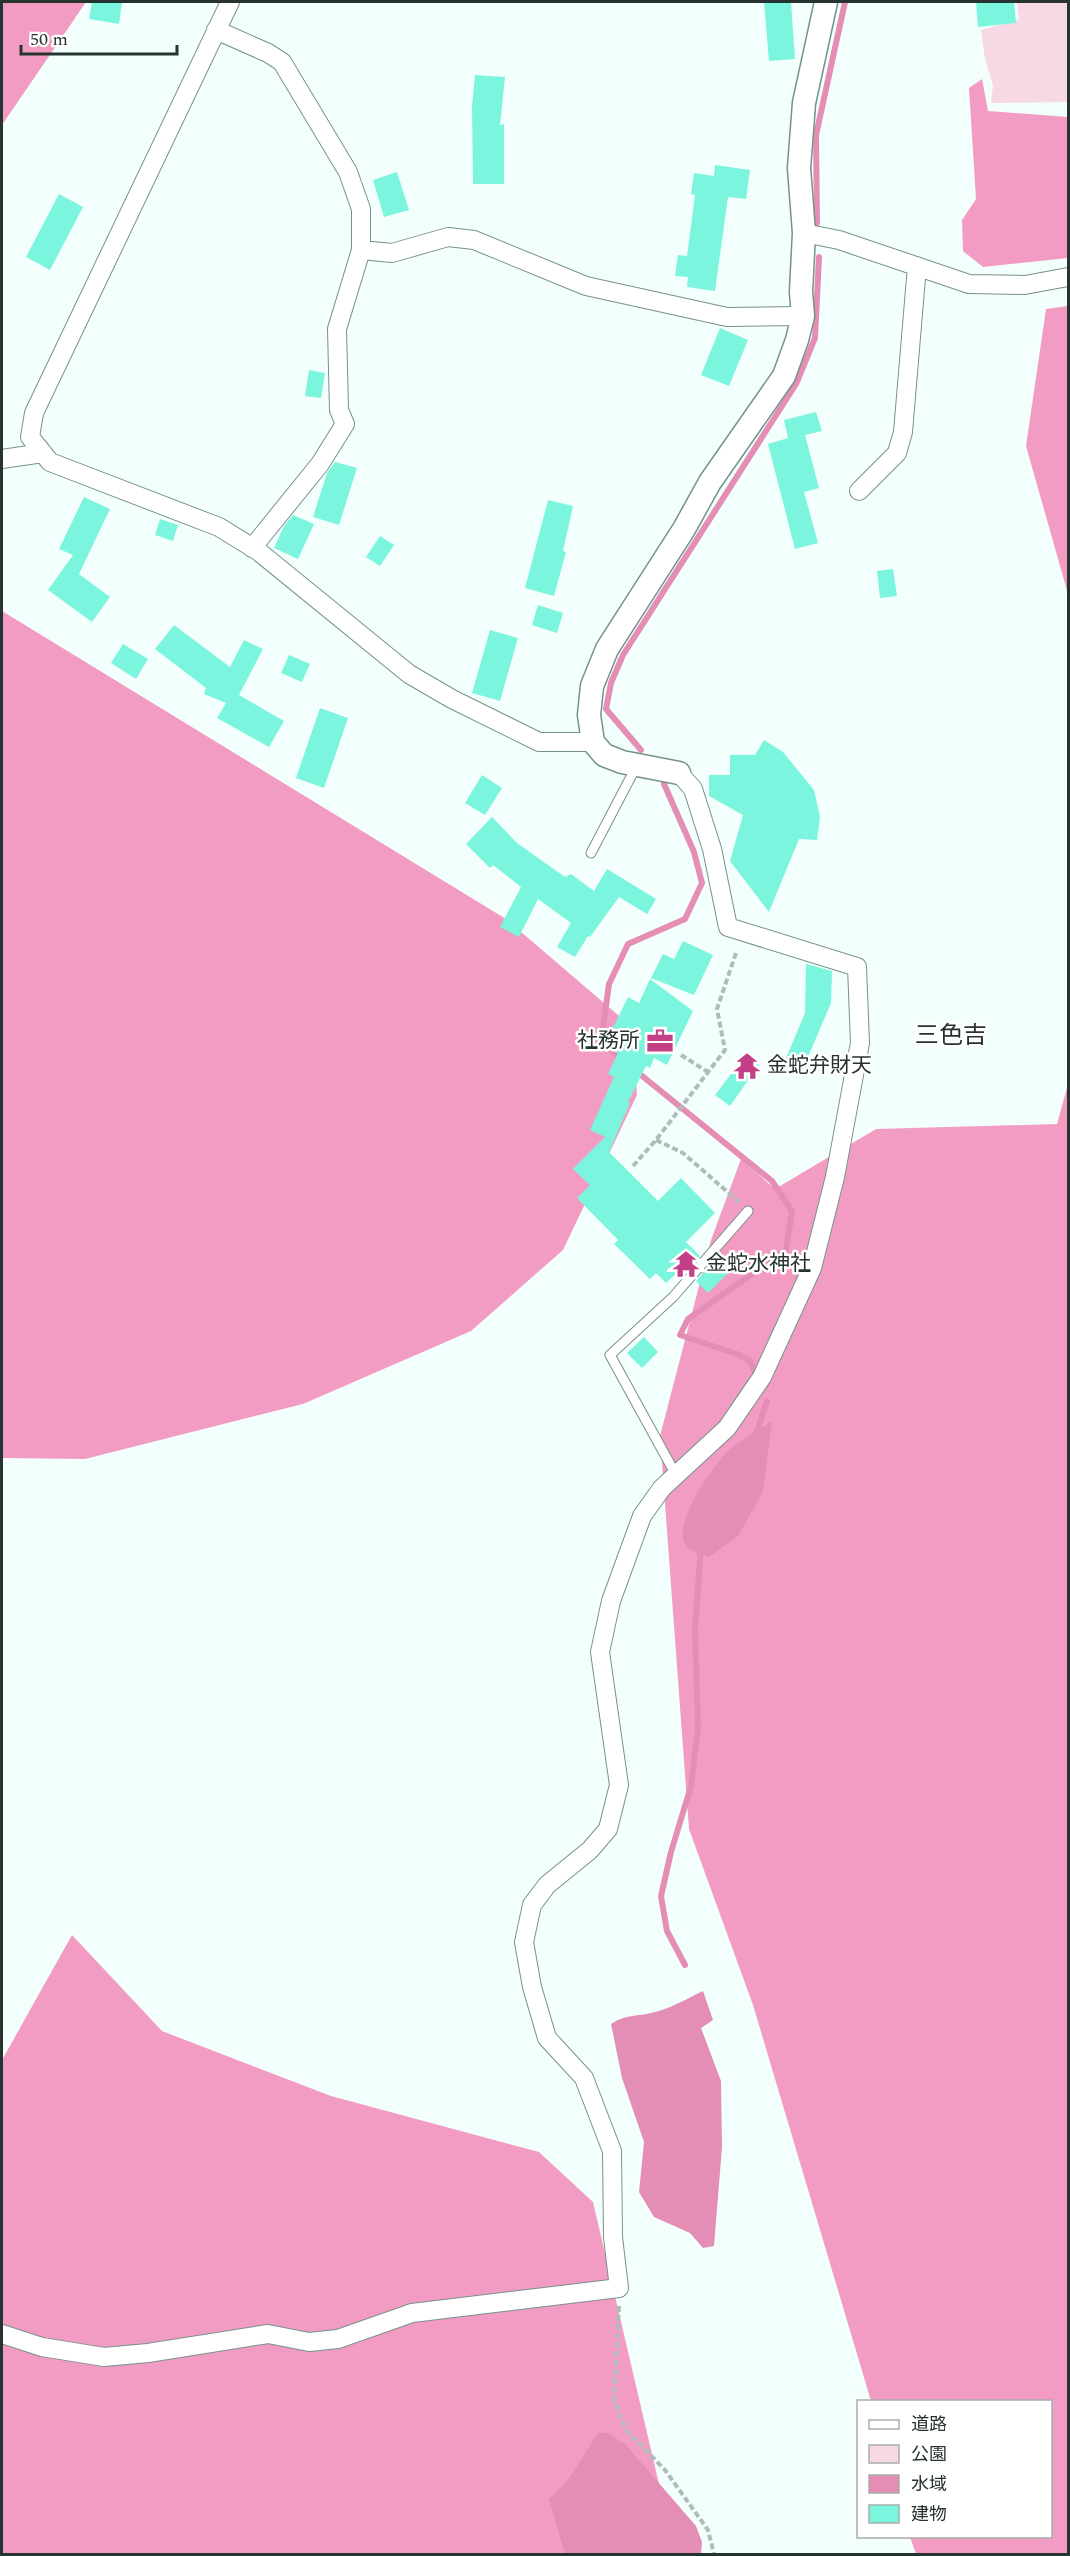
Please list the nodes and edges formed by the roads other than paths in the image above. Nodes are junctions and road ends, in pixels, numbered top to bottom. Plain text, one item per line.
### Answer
1 (230, 2) edge
2 (826, 2) edge
3 (216, 30) junction
4 (804, 234) junction
5 (361, 250) junction
6 (917, 266) junction
7 (1068, 277) edge
8 (803, 316) junction
9 (43, 453) junction
10 (2, 459) edge
11 (860, 491) dead end
12 (252, 548) junction
13 (593, 742) junction
14 (636, 765) junction
15 (680, 773) joint
16 (591, 853) dead end
17 (748, 1211) road end
18 (676, 1475) junction
19 (2, 2334) edge

1 - 3 street
2 - 4 street
3 - 5 street
3 - 9 street
4 - 6 street
4 - 8 street
5 - 8 street
5 - 12 street
6 - 7 street
6 - 11 street
8 - 13 street
9 - 10 street
9 - 12 street
12 - 13 street
13 - 14 street
14 - 15 street
14 - 16 lane
15 - 18 street
17 - 18 lane
18 - 19 street

